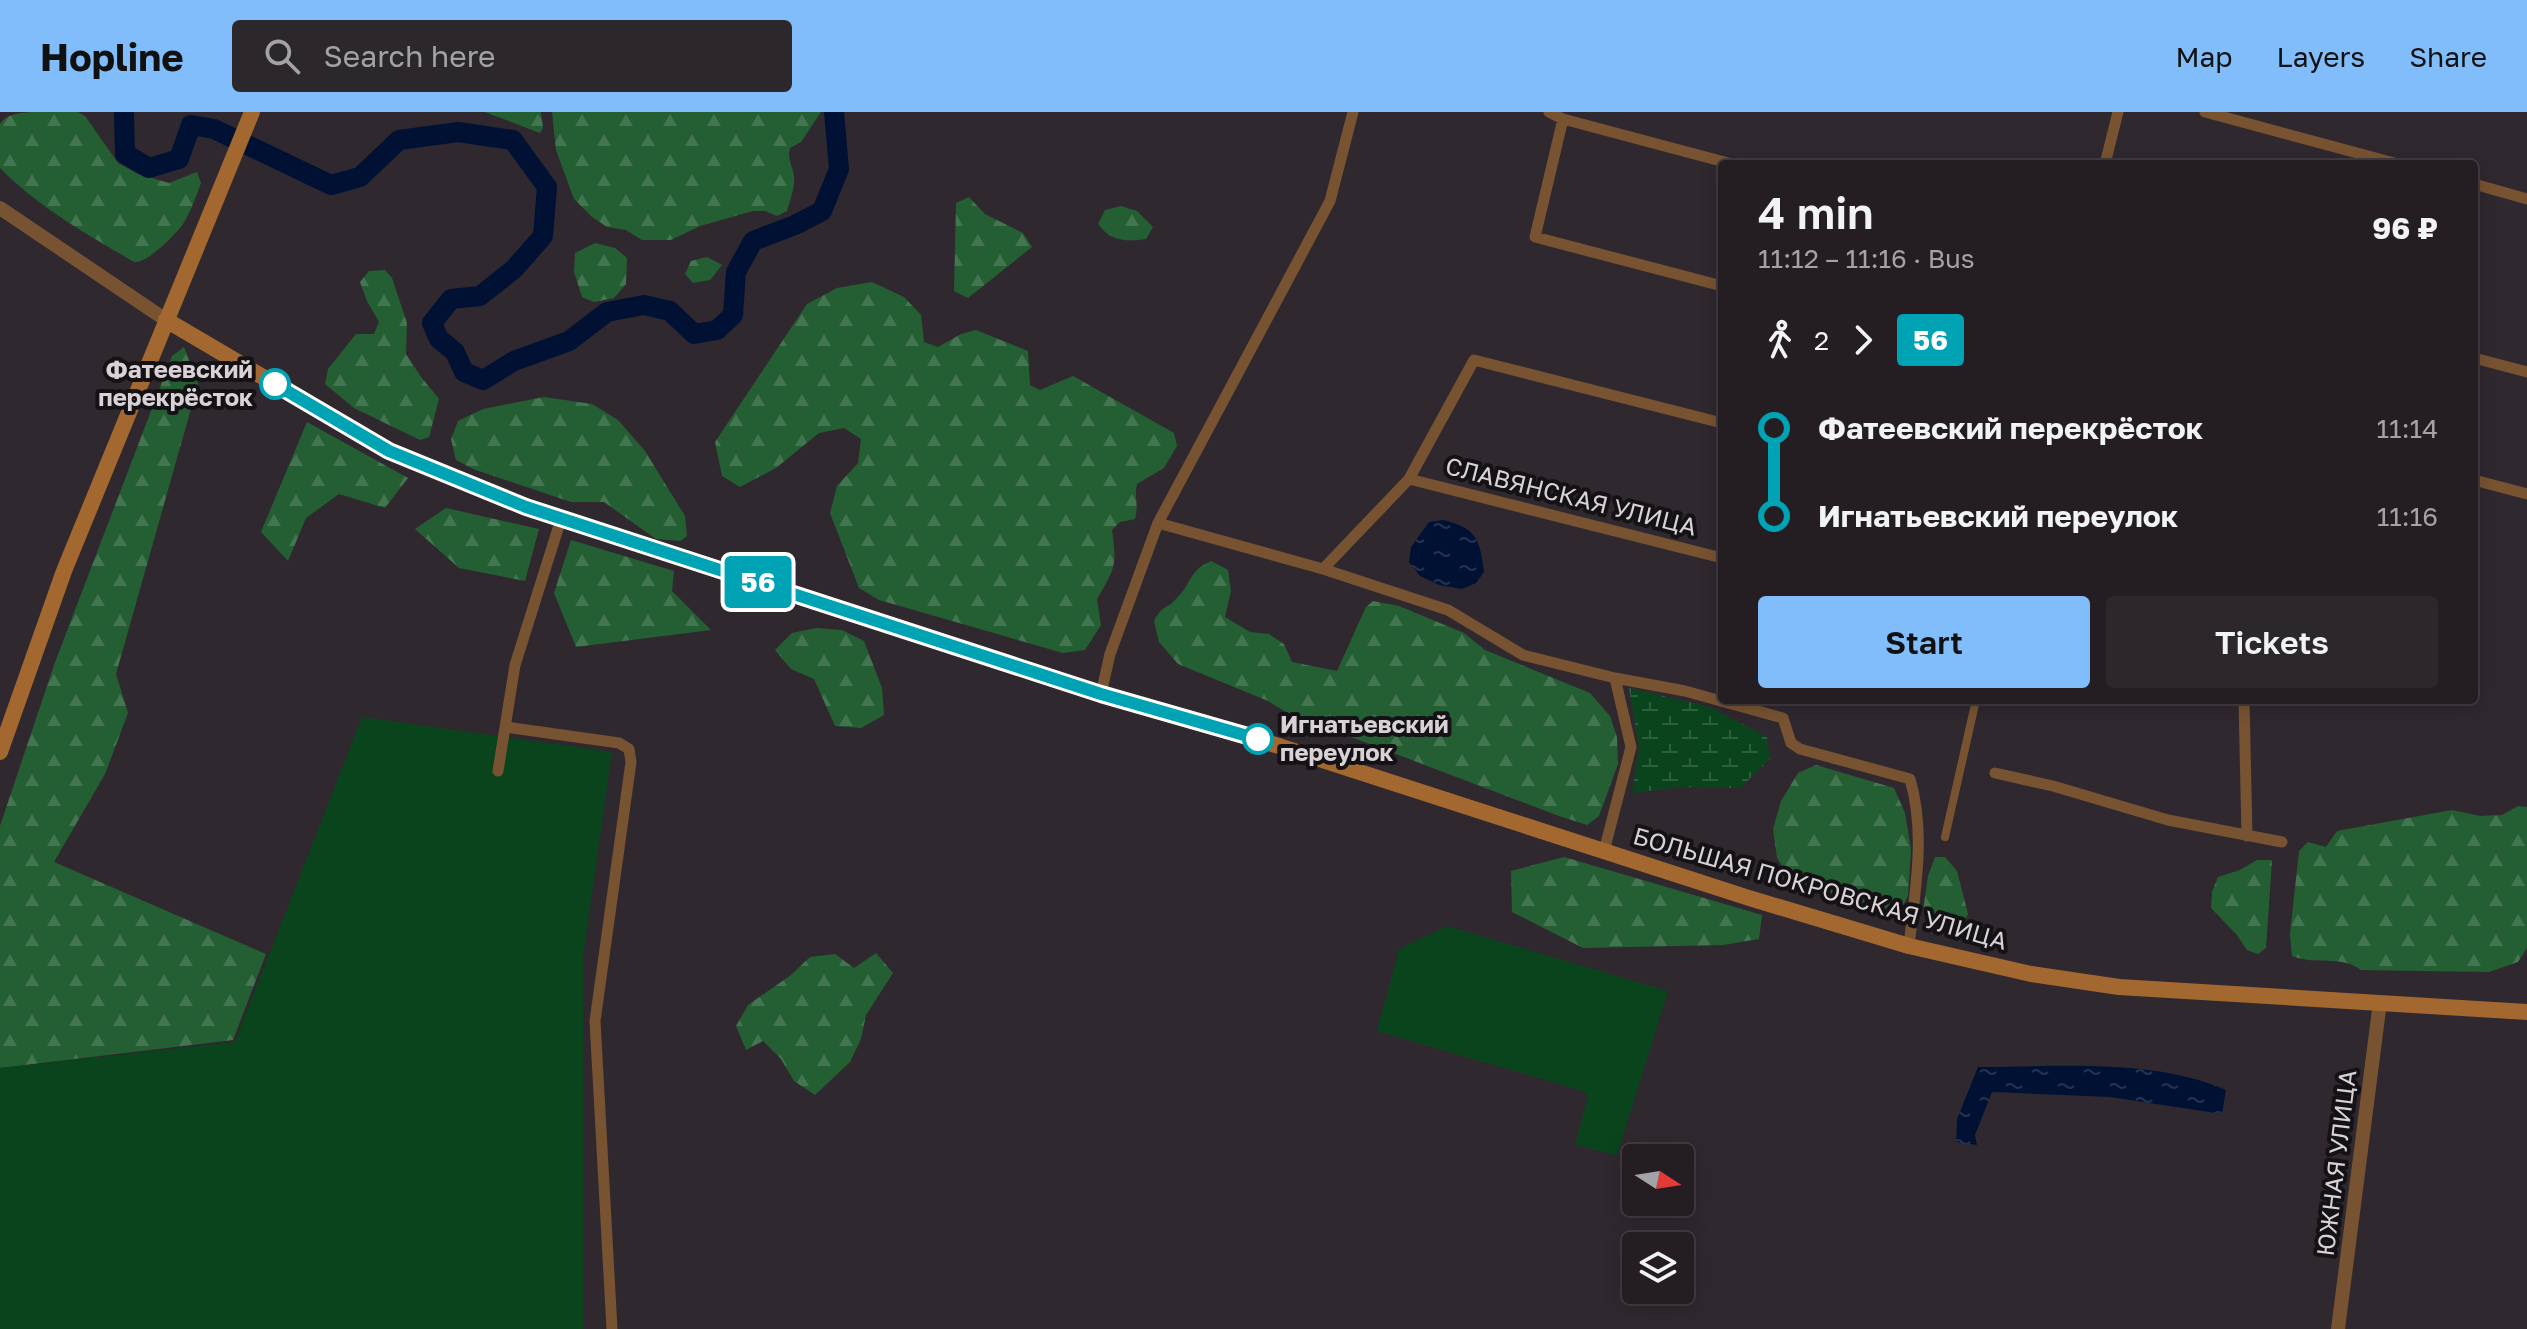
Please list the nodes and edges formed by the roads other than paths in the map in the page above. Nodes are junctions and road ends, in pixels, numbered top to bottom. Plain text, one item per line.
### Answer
1 (252, 112) edge
2 (1353, 112) edge
3 (1549, 112) edge
4 (2118, 112) edge
5 (2205, 112) edge
6 (1563, 119) junction
7 (1718, 160) edge
8 (2106, 160) edge
9 (2383, 160) edge
10 (2478, 185) edge
11 (2527, 199) edge
12 (0, 208) edge
13 (1718, 285) edge
14 (166, 320) junction
15 (2478, 359) edge
16 (2527, 372) edge
17 (1718, 422) edge
18 (1409, 479) junction
19 (2478, 481) edge
20 (2527, 494) edge
21 (561, 519) junction
22 (1158, 523) junction
23 (1718, 557) edge
24 (1323, 569) junction
25 (1615, 678) junction
26 (1101, 694) junction
27 (1718, 700) edge
28 (1732, 704) edge
29 (1975, 704) edge
30 (2244, 704) edge
31 (505, 727) junction
32 (0, 752) edge
33 (498, 771) dead end
34 (1995, 773) dead end
35 (2247, 836) junction
36 (1945, 837) dead end
37 (2282, 842) dead end
38 (1604, 851) junction
39 (1909, 946) junction
40 (2380, 1002) junction
41 (2527, 1012) edge
42 (612, 1329) edge
43 (2338, 1329) edge

1 - 14 main road
2 - 22 street
3 - 6 street
4 - 8 street
5 - 9 street
6 - 7 street
6 - 13 street
10 - 11 street
12 - 14 street
14 - 21 main road, БОЛЬШАЯ ПОКРОВСКАЯ УЛИЦА
14 - 32 main road
15 - 16 street
17 - 18 street
18 - 23 street, СЛАВЯНСКАЯ УЛИЦА
18 - 24 street
19 - 20 street
21 - 26 main road, БОЛЬШАЯ ПОКРОВСКАЯ УЛИЦА
21 - 31 street
22 - 24 street
22 - 26 street
24 - 25 street
25 - 27 street
25 - 38 street
26 - 38 main road, БОЛЬШАЯ ПОКРОВСКАЯ УЛИЦА
28 - 39 street
29 - 36 street
30 - 35 street
31 - 33 street
31 - 42 street
34 - 35 street
35 - 37 street
38 - 39 main road, БОЛЬШАЯ ПОКРОВСКАЯ УЛИЦА
39 - 40 main road, БОЛЬШАЯ ПОКРОВСКАЯ УЛИЦА
40 - 41 main road, БОЛЬШАЯ ПОКРОВСКАЯ УЛИЦА
40 - 43 street, ЮЖНАЯ УЛИЦА

